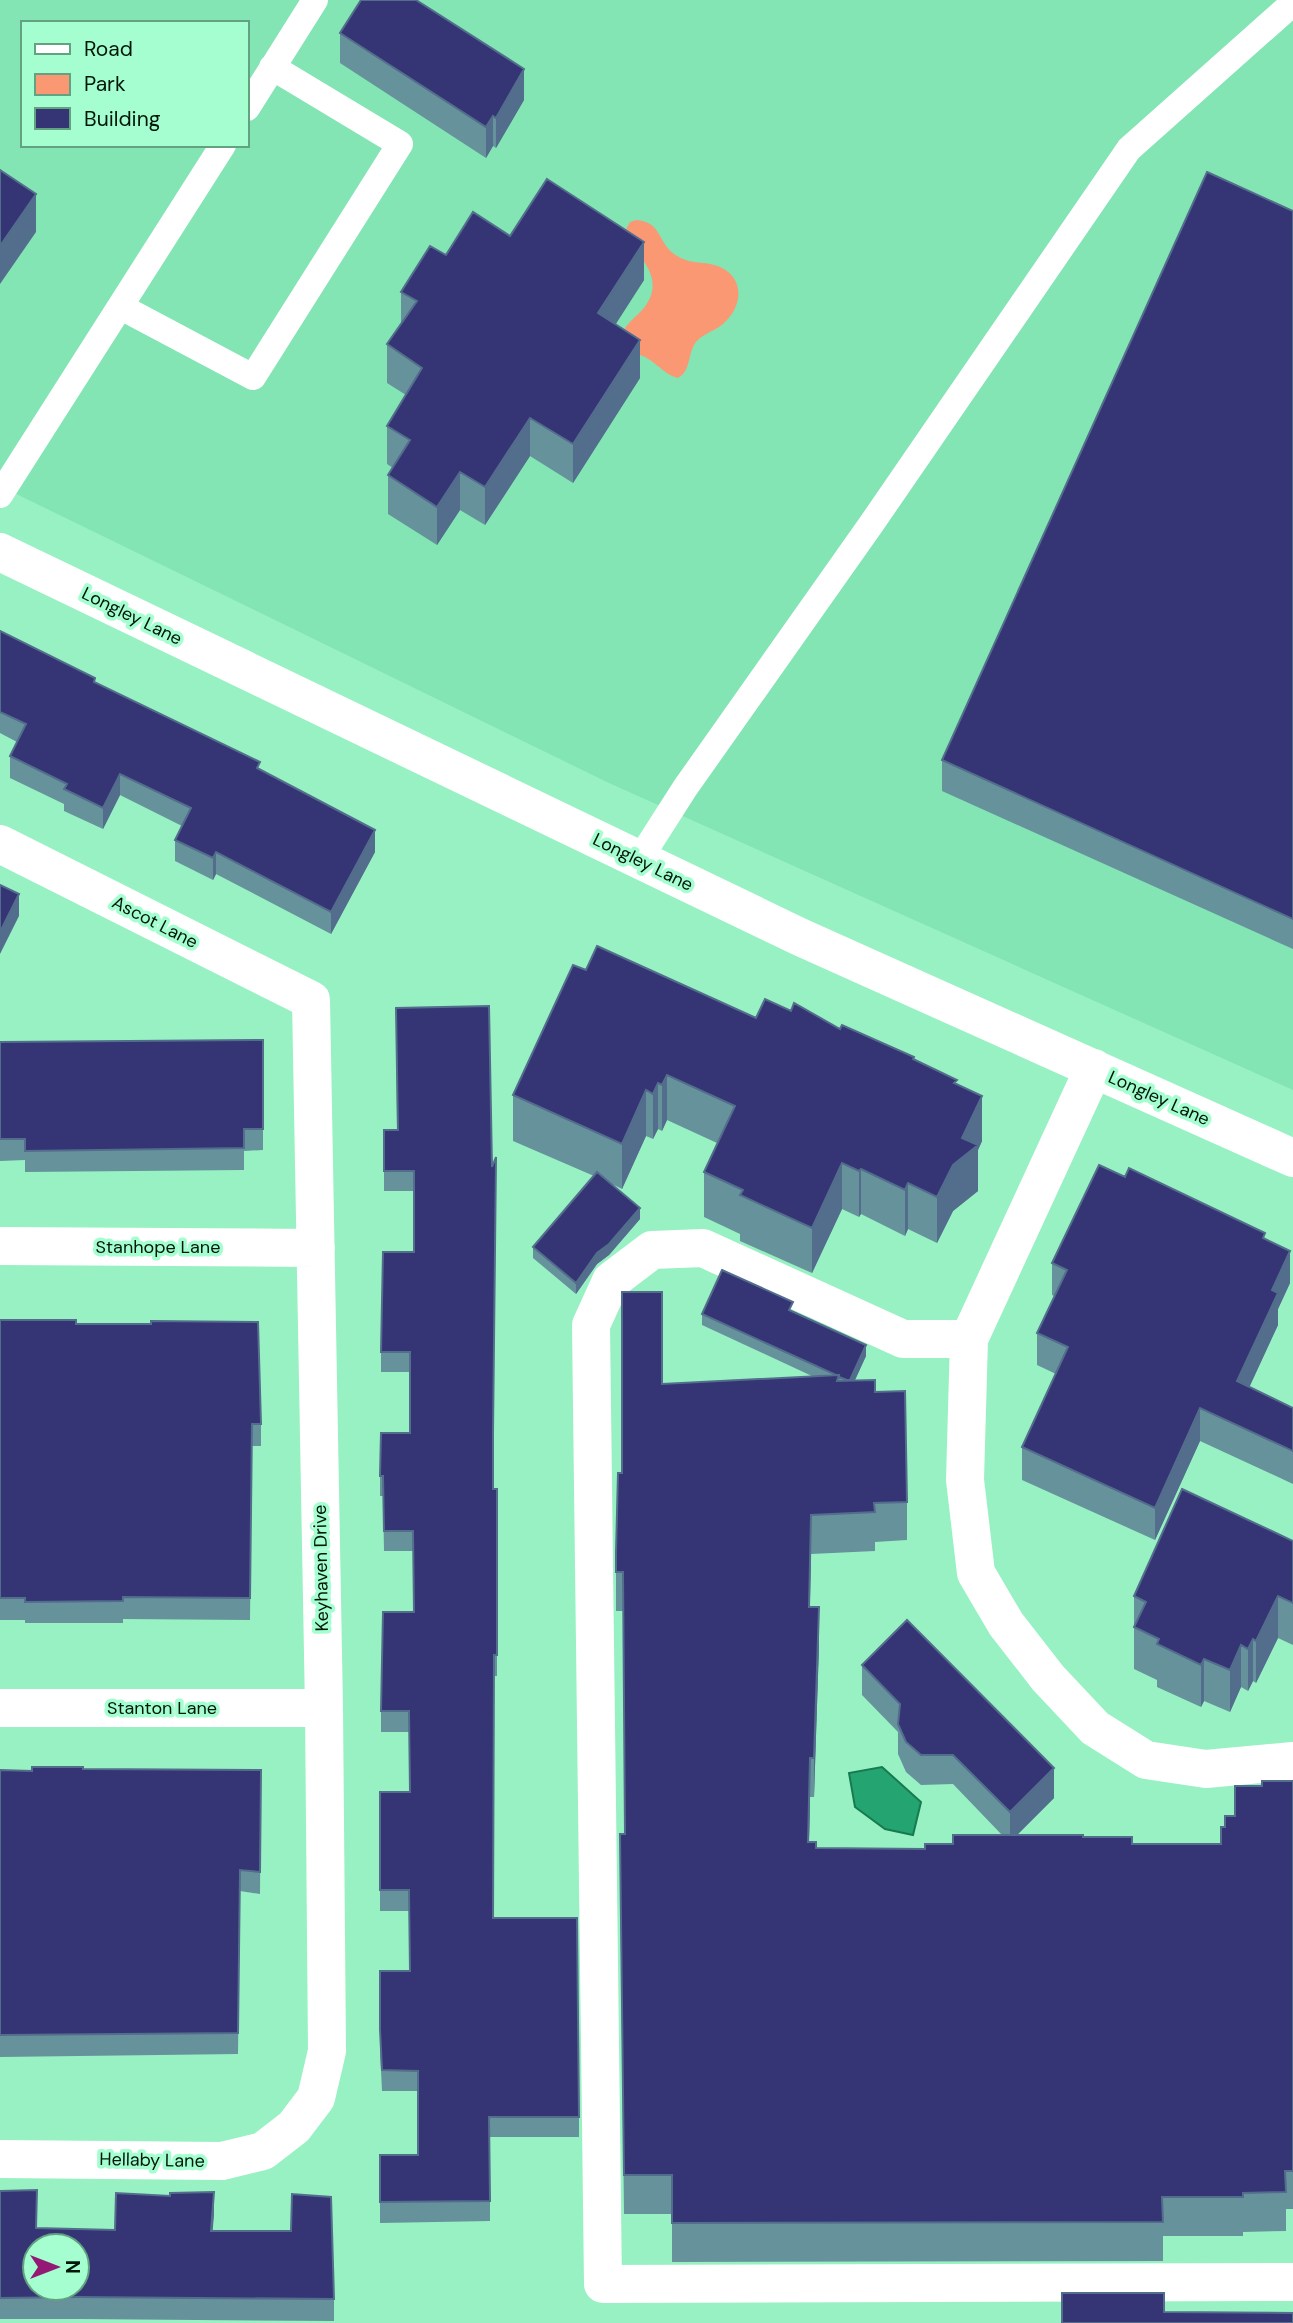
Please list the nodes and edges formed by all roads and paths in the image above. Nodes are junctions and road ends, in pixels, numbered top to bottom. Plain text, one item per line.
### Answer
1 (315, 0) edge
2 (1293, 3) edge
3 (272, 67) junction
4 (248, 106) edge
5 (222, 147) edge
6 (121, 307) junction
7 (0, 495) edge
8 (0, 552) edge
9 (0, 844) edge
10 (639, 859) junction
11 (311, 1000) joint
12 (1094, 1068) junction
13 (1293, 1158) edge
14 (0, 1247) edge
15 (316, 1248) junction
16 (969, 1339) junction
17 (0, 1708) edge
18 (324, 1708) junction
19 (1293, 1761) edge
20 (294, 2127) joint
21 (0, 2159) edge
22 (1293, 2282) edge

1 - 3 lane
2 - 10 lane
3 - 4 lane
3 - 6 lane
5 - 6 lane
6 - 7 lane
8 - 10 street, Longley Lane
9 - 11 street, Ascot Lane
10 - 12 street, Longley Lane
11 - 15 street, Keyhaven Drive
12 - 13 street, Longley Lane
12 - 16 street
14 - 15 street, Stanhope Lane
15 - 18 street, Keyhaven Drive
16 - 19 street
16 - 22 street
17 - 18 street, Stanton Lane
18 - 20 street, Keyhaven Drive
20 - 21 street, Hellaby Lane

